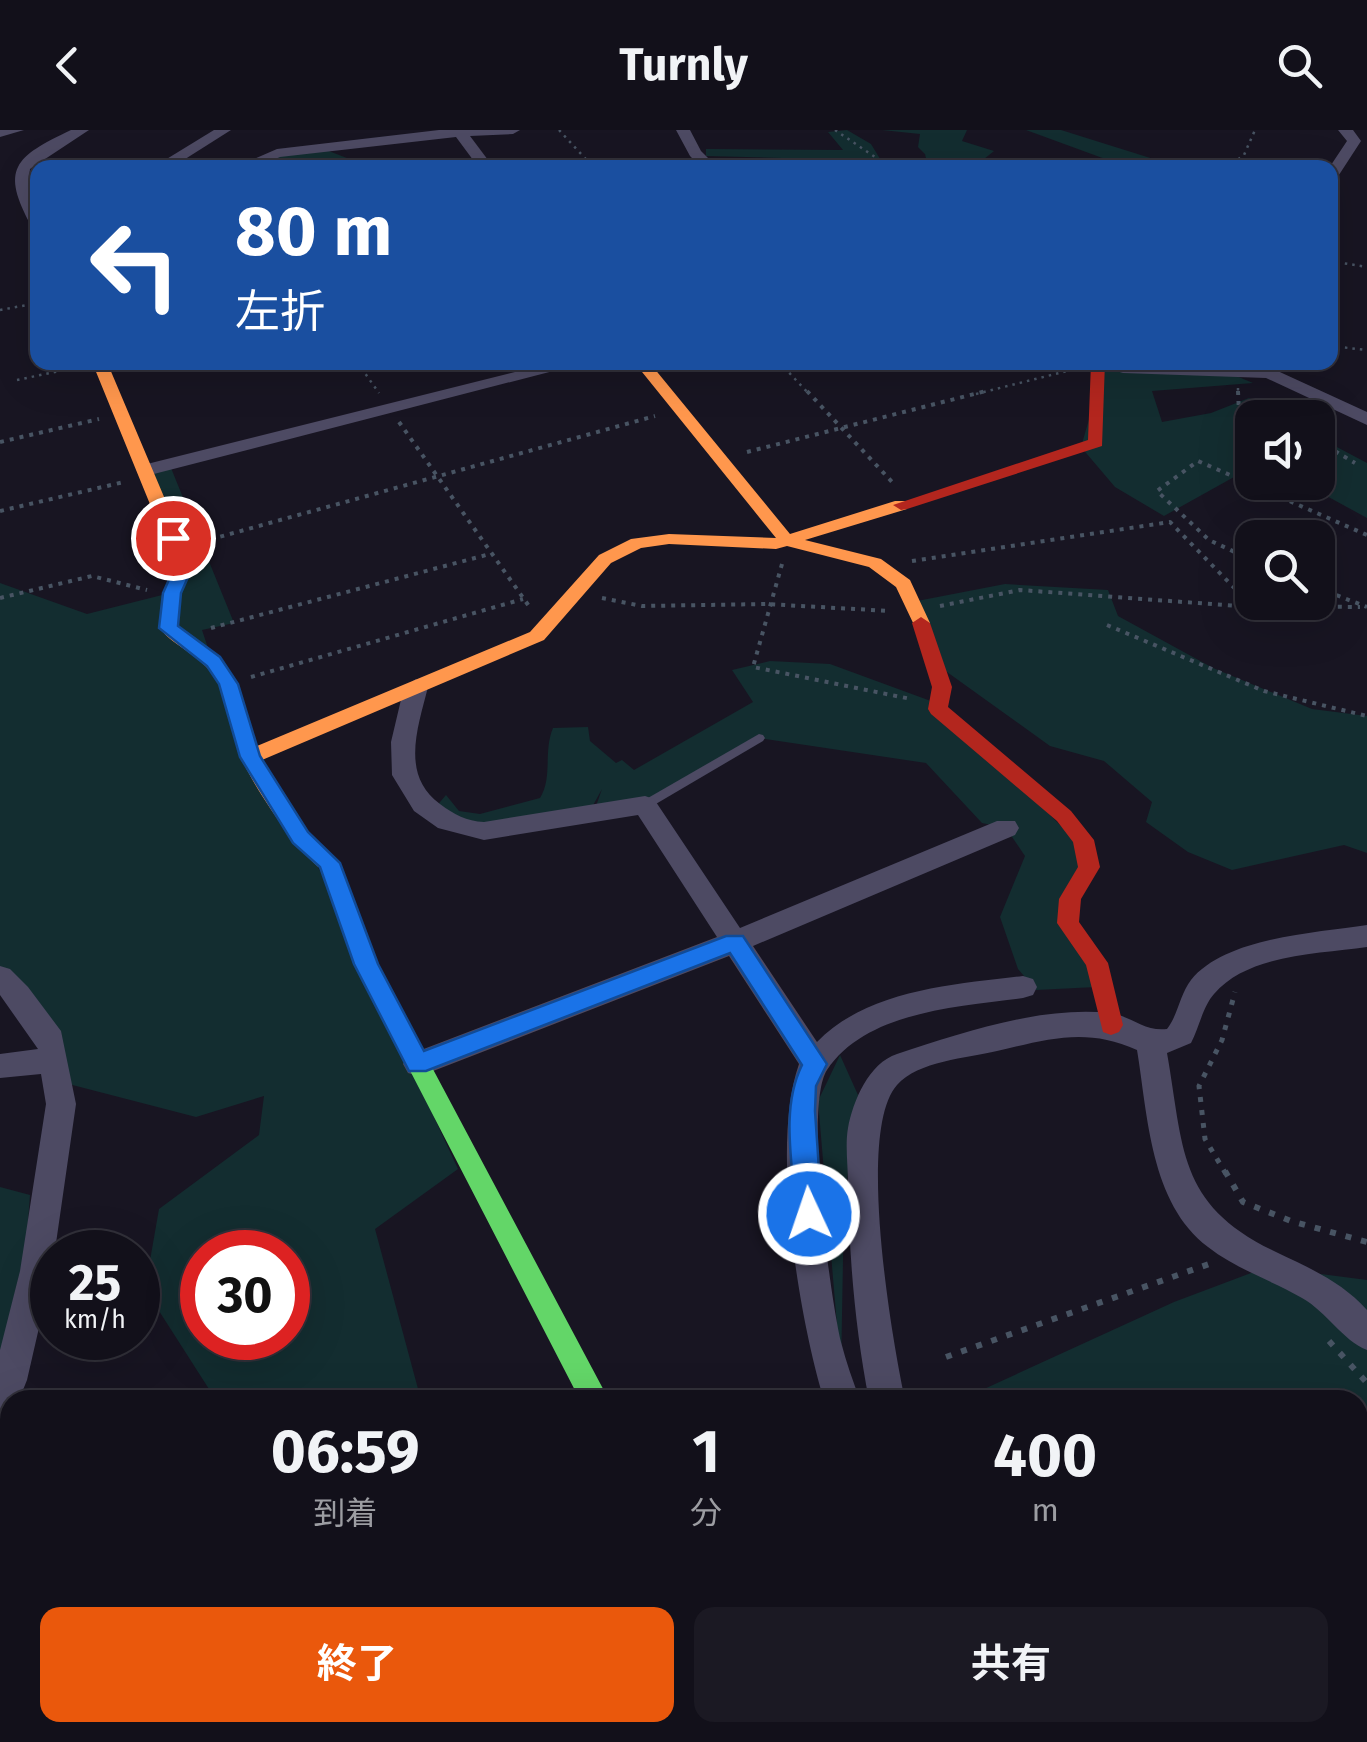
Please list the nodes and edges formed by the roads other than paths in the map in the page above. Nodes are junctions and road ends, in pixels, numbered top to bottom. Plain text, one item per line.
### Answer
1 (17, 130) edge
2 (79, 130) edge
3 (224, 130) edge
4 (513, 130) edge
5 (683, 130) edge
6 (1345, 130) edge
7 (1356, 130) edge
8 (458, 131) edge
9 (0, 133) edge
10 (1367, 136) edge
11 (31, 160) edge
12 (173, 160) edge
13 (261, 160) edge
14 (481, 160) edge
15 (702, 160) edge
16 (30, 161) edge
17 (1338, 169) edge
18 (30, 204) edge
19 (102, 370) edge
20 (547, 370) edge
21 (648, 370) edge
22 (1097, 370) edge
23 (1276, 370) edge
24 (1367, 419) edge
25 (148, 473) junction
26 (787, 541) junction
27 (416, 687) junction
28 (759, 738) dead end
29 (250, 757) junction
30 (645, 805) junction
31 (1006, 828) dead end
32 (1367, 936) edge
33 (734, 942) junction
34 (0, 978) edge
35 (1023, 986) dead end
36 (1112, 1025) junction
37 (1152, 1044) junction
38 (54, 1060) junction
39 (418, 1064) junction
40 (814, 1064) junction
41 (0, 1066) edge
42 (1367, 1334) edge
43 (5, 1390) edge
44 (590, 1390) edge
45 (839, 1390) edge
46 (885, 1390) edge

1 - 9 street
2 - 11 street
3 - 12 street
4 - 8 street
5 - 15 street
6 - 17 street
7 - 10 street
8 - 13 street
8 - 14 street
16 - 18 street
19 - 25 street
20 - 25 street
21 - 26 street
22 - 26 street
23 - 24 street
25 - 29 street
26 - 27 street
26 - 36 street
27 - 29 street
27 - 30 street
28 - 30 lane
29 - 39 street
30 - 33 street
31 - 33 street
32 - 37 street
33 - 39 street
33 - 40 street
34 - 38 street
35 - 40 street
36 - 37 street
36 - 46 street
37 - 42 street
38 - 41 street
38 - 43 street
39 - 44 street
40 - 45 street

